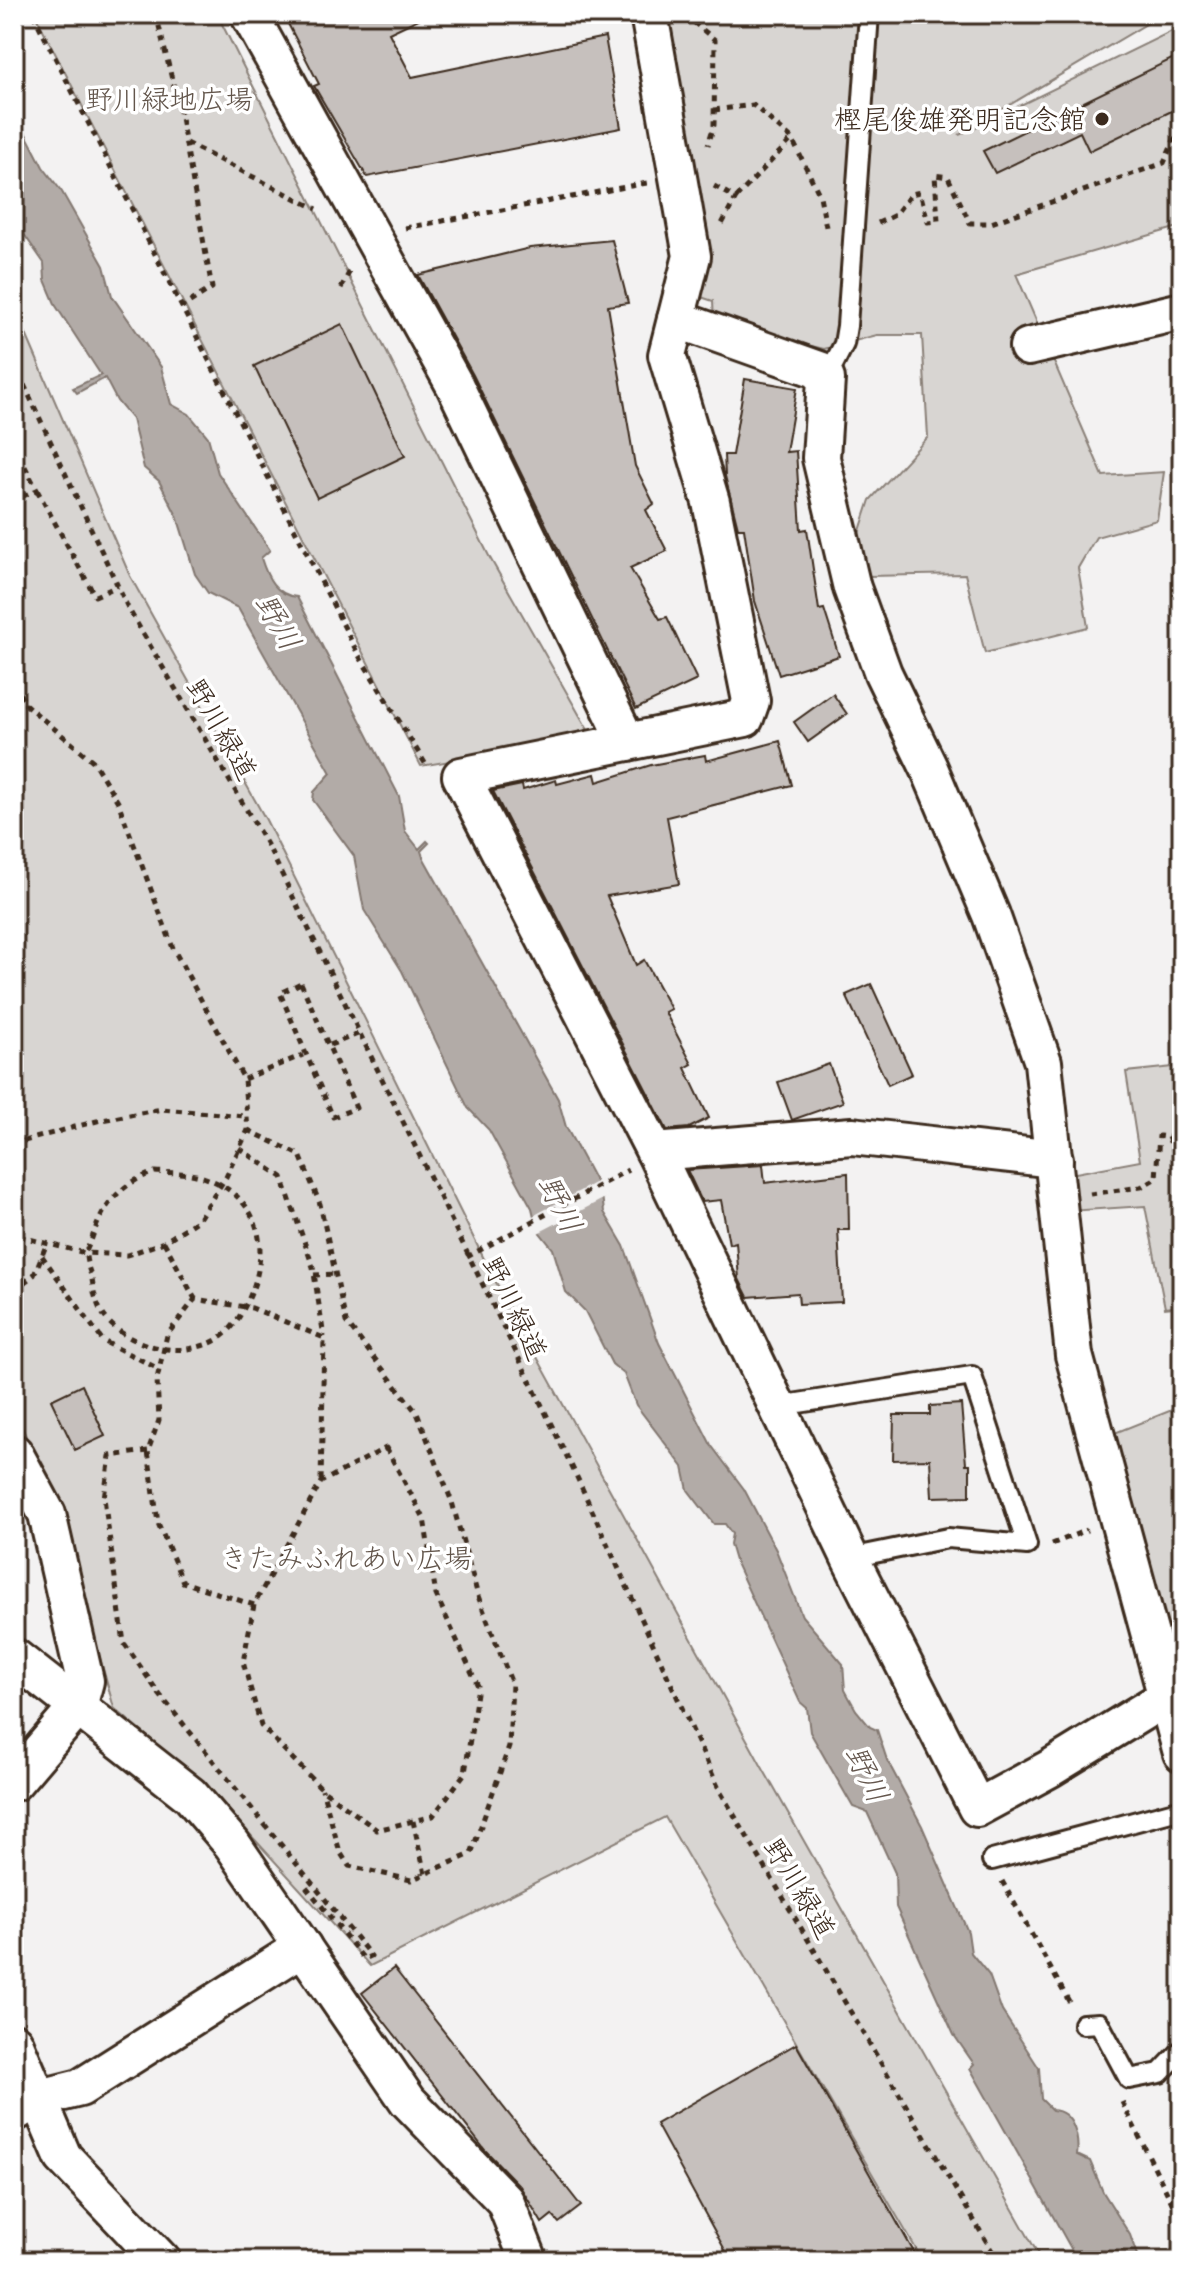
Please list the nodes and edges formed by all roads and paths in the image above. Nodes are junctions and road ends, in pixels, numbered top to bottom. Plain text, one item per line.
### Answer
1 (33, 14) edge
2 (156, 14) edge
3 (249, 14) edge
4 (869, 14) edge
5 (650, 20) edge
6 (714, 110) junction
7 (1182, 122) edge
8 (792, 139) junction
9 (186, 143) junction
10 (706, 151) dead end
11 (678, 178) junction
12 (736, 198) dead end
13 (853, 225) junction
14 (369, 234) junction
15 (182, 307) junction
16 (1182, 311) edge
17 (676, 319) junction
18 (1028, 347) dead end
19 (14, 363) edge
20 (826, 379) junction
21 (14, 445) edge
22 (37, 490) junction
23 (14, 500) edge
24 (118, 586) junction
25 (14, 683) edge
26 (26, 705) junction
27 (14, 712) edge
28 (627, 742) junction
29 (435, 780) dead end
30 (358, 1034) junction
31 (330, 1045) junction
32 (303, 1055) junction
33 (244, 1079) junction
34 (245, 1116) junction
35 (248, 1130) junction
36 (14, 1148) edge
37 (239, 1148) junction
38 (655, 1152) junction
39 (1054, 1159) junction
40 (1182, 1170) edge
41 (617, 1176) dead end
42 (220, 1185) junction
43 (1057, 1198) junction
44 (14, 1235) edge
45 (164, 1242) junction
46 (47, 1243) junction
47 (85, 1253) junction
48 (42, 1256) junction
49 (467, 1257) junction
50 (336, 1274) junction
51 (314, 1275) junction
52 (14, 1290) edge
53 (195, 1299) junction
54 (245, 1307) junction
55 (324, 1338) junction
56 (164, 1351) junction
57 (159, 1369) junction
58 (779, 1406) junction
59 (148, 1451) junction
60 (14, 1453) edge
61 (321, 1482) junction
62 (1118, 1517) junction
63 (1027, 1545) junction
64 (850, 1558) junction
65 (254, 1605) junction
66 (14, 1657) edge
67 (1165, 1698) junction
68 (78, 1707) junction
69 (1182, 1753) edge
70 (14, 1782) edge
71 (322, 1789) junction
72 (1182, 1809) edge
73 (413, 1821) junction
74 (232, 1844) junction
75 (992, 1860) dead end
76 (425, 1874) junction
77 (303, 1947) junction
78 (1083, 2024) dead end
79 (14, 2042) edge
80 (1182, 2050) edge
81 (25, 2106) edge
82 (162, 2261) edge
83 (529, 2261) edge
84 (998, 2261) edge

1 - 15 path
2 - 9 path
3 - 14 street
4 - 13 lane
5 - 6 path
5 - 11 street
6 - 8 path
6 - 10 path
7 - 13 path
8 - 12 path
8 - 13 path
9 - 14 path
9 - 15 path
11 - 14 path
11 - 17 street
13 - 20 lane
14 - 28 street
15 - 29 path
16 - 18 street
17 - 20 street
17 - 28 street
19 - 24 path, 野川緑道
20 - 39 street
21 - 22 path
22 - 23 path
22 - 24 path
24 - 30 path, 野川緑道
25 - 26 path
26 - 27 path
26 - 33 path
28 - 38 street
30 - 31 path
30 - 49 path, 野川緑道
31 - 32 path
31 - 32 path
32 - 33 path
33 - 34 path
34 - 35 path
34 - 36 path
35 - 37 path
35 - 50 path
37 - 42 path
37 - 51 path
38 - 39 street
38 - 58 street
39 - 43 street
40 - 43 path
41 - 49 path
42 - 45 path
42 - 47 path
42 - 54 path
43 - 62 street
44 - 46 path
45 - 47 path
45 - 53 path
46 - 47 path
46 - 48 path
47 - 56 path
48 - 52 path
48 - 57 path
49 - 84 path, 野川緑道
50 - 51 path
50 - 76 path
51 - 55 path
53 - 54 path
53 - 56 path
54 - 55 path
54 - 56 path
55 - 61 path
56 - 57 path
57 - 59 path
58 - 63 lane
58 - 64 street
59 - 65 path
59 - 74 path
60 - 68 street
61 - 65 path
61 - 73 path
62 - 63 path
62 - 67 street
63 - 64 lane
64 - 67 street
65 - 71 path
66 - 68 street
67 - 69 street
68 - 70 street
68 - 74 street
71 - 73 path
71 - 76 path
72 - 75 lane
73 - 76 path
74 - 77 street
77 - 81 street
77 - 83 street
78 - 80 lane
79 - 81 street
81 - 82 street

